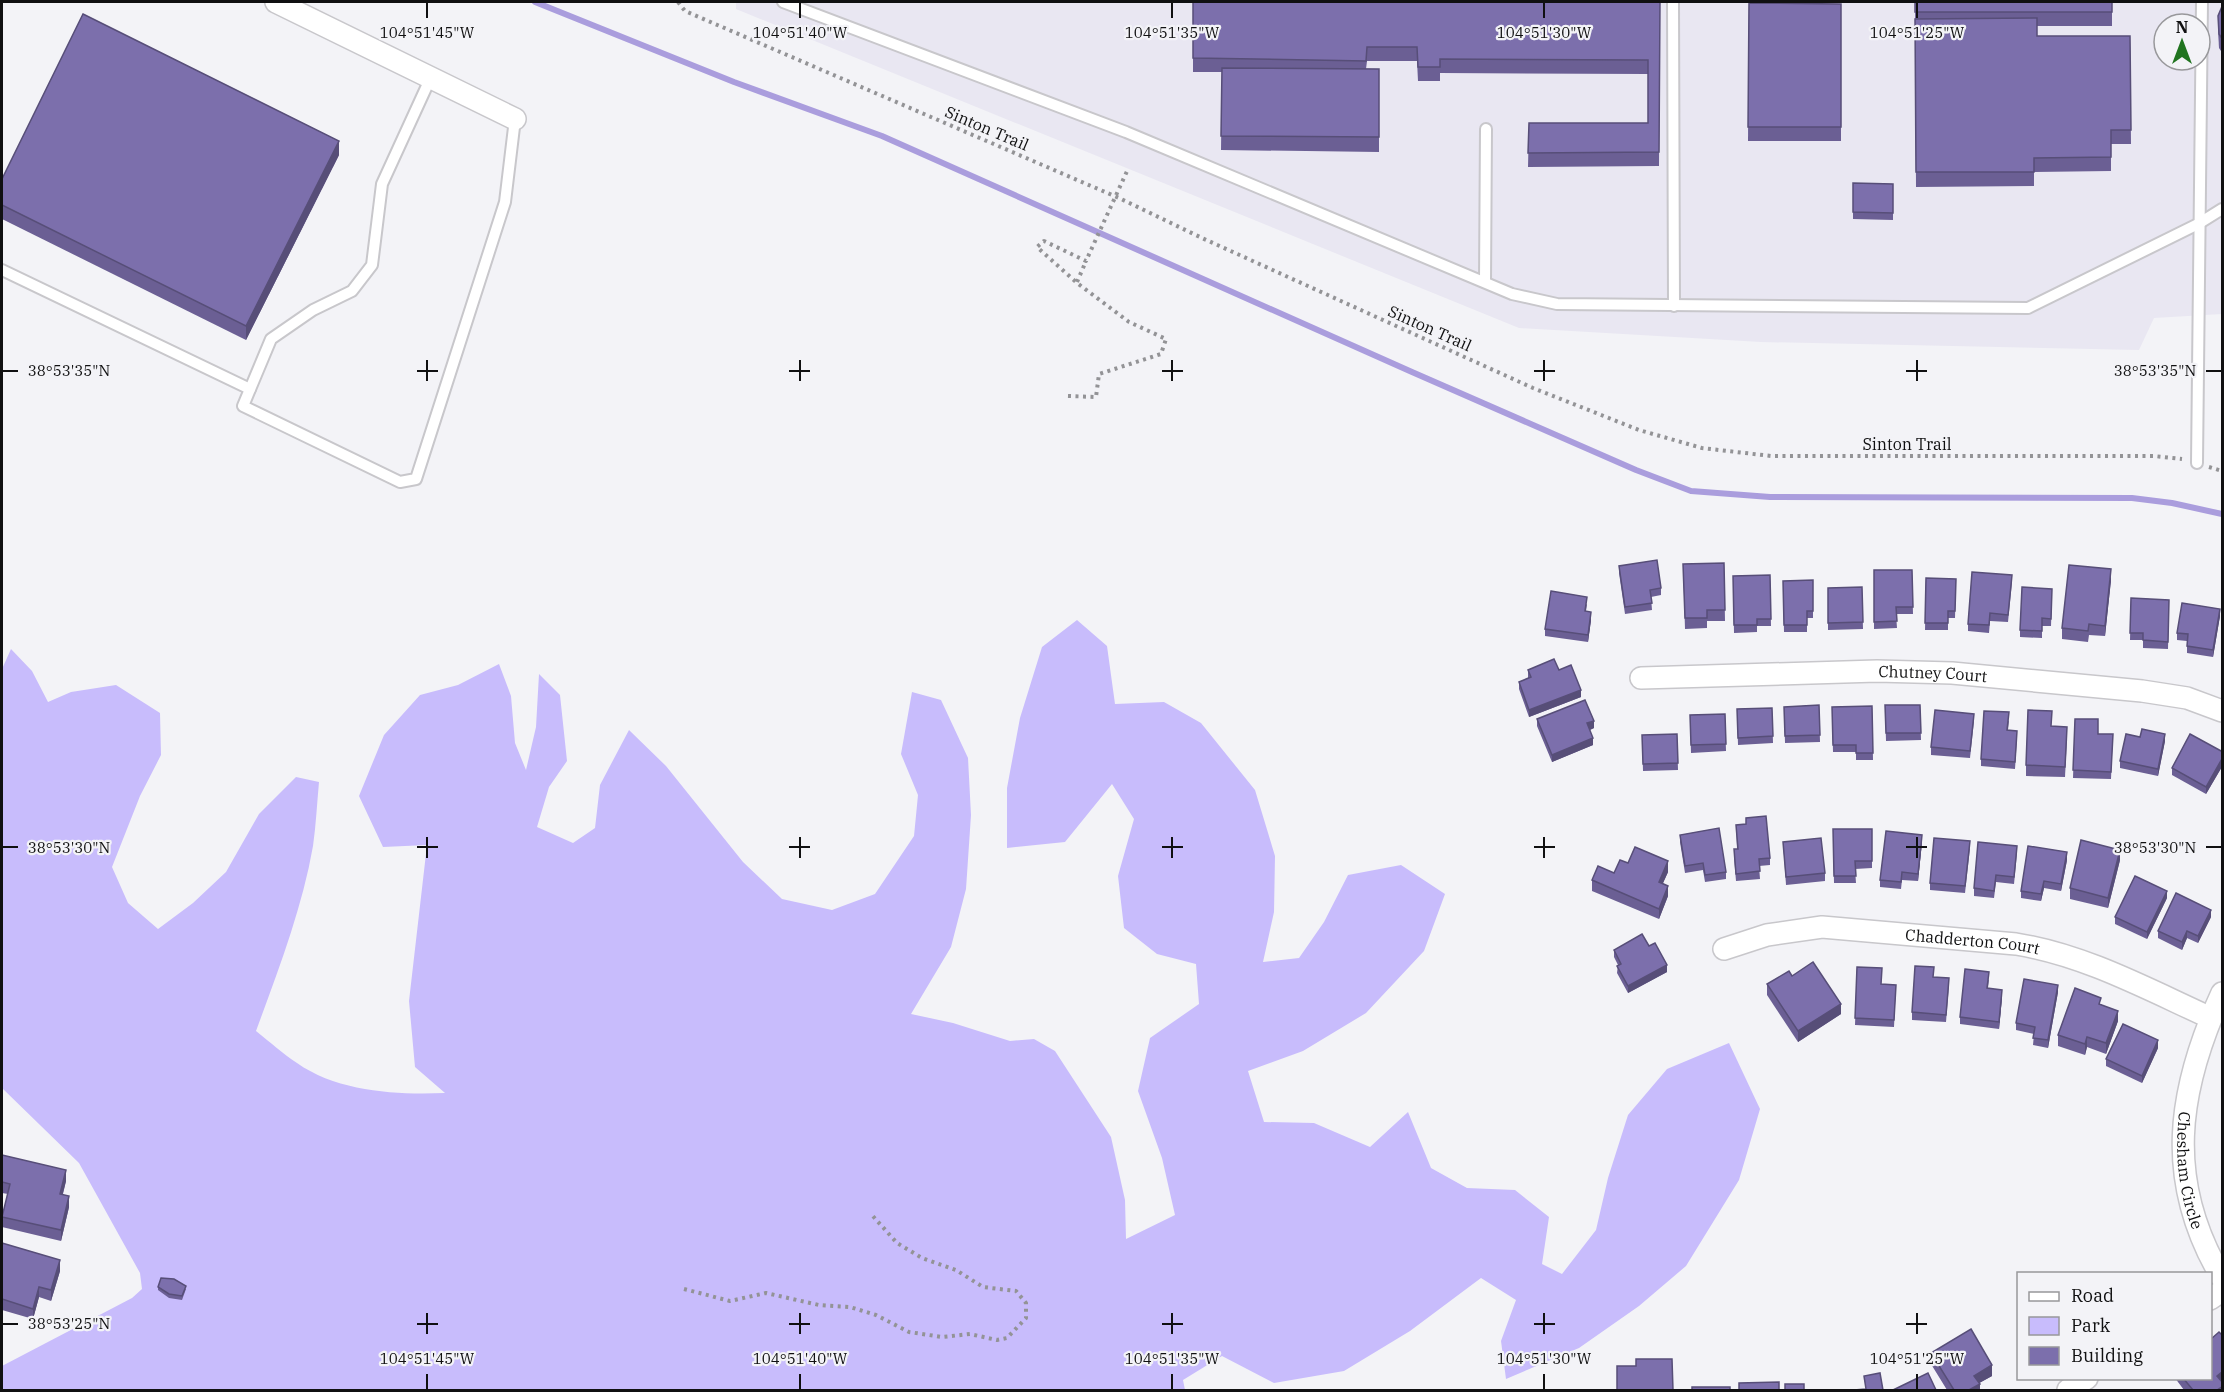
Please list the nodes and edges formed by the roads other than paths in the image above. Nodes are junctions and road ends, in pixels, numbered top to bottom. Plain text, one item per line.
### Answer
1 (276, 2) edge
2 (783, 2) edge
3 (1673, 2) edge
4 (2202, 2) edge
5 (431, 78) junction
6 (515, 119) joint
7 (1486, 129) dead end
8 (2223, 209) edge
9 (2198, 224) junction
10 (2, 270) edge
11 (1485, 282) junction
12 (1674, 306) junction
13 (250, 389) junction
14 (2197, 463) road end
15 (1641, 678) dead end
16 (2223, 711) edge
17 (1724, 949) dead end
18 (2223, 993) edge
19 (2211, 1018) junction
20 (2223, 1278) edge
21 (2084, 1380) edge
22 (2068, 1390) edge

1 - 5 street
2 - 11 lane
3 - 12 lane
4 - 9 lane
5 - 6 street
5 - 13 lane
6 - 13 lane
7 - 11 lane
8 - 9 lane
9 - 12 lane
9 - 14 lane
10 - 13 lane
11 - 12 lane
15 - 16 street, Chutney Court
17 - 19 street, Chadderton Court
18 - 19 street, Chesham Circle
19 - 20 street, Chesham Circle
21 - 22 street

